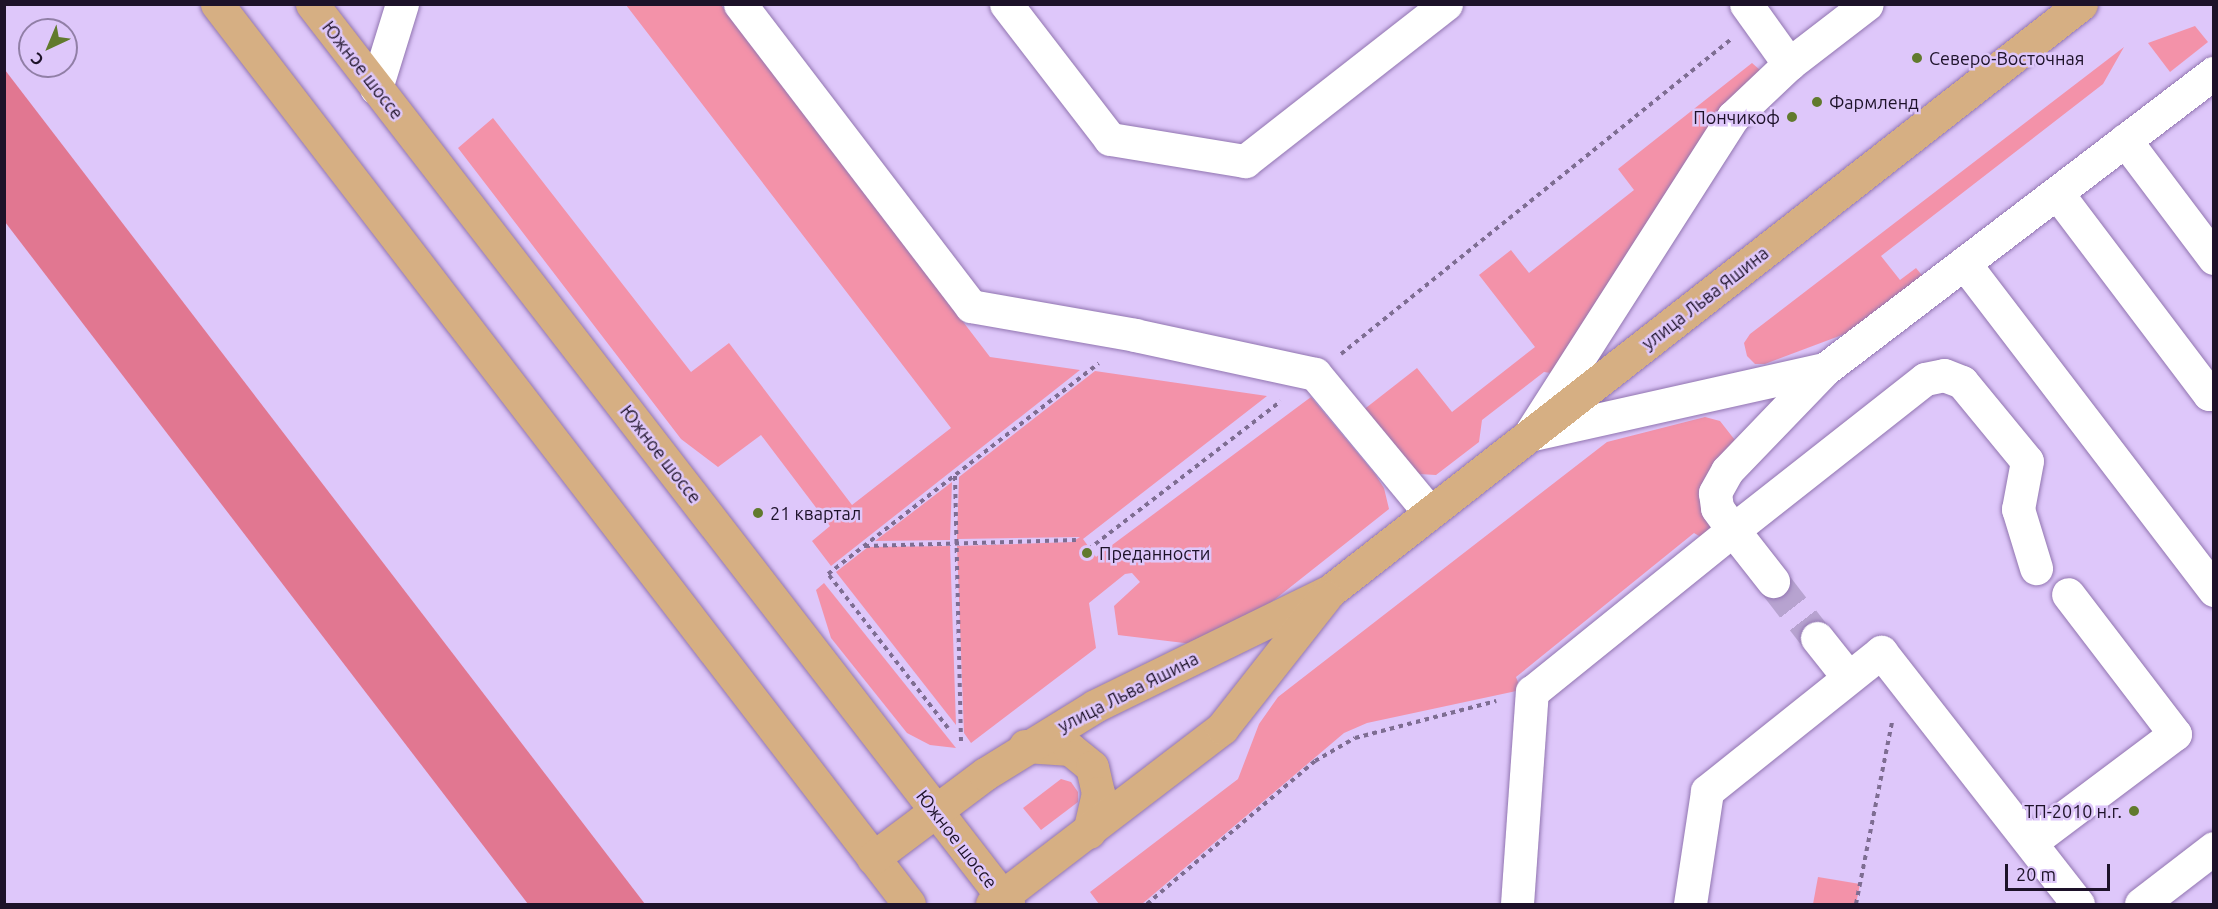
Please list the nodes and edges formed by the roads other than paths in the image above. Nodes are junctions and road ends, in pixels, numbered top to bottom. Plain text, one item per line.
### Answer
1 (218, 4) edge
2 (312, 4) edge
3 (402, 4) edge
4 (1006, 4) edge
5 (1446, 4) edge
6 (1867, 4) edge
7 (2081, 4) edge
8 (755, 10) edge
9 (1751, 12) edge
10 (1789, 64) junction
11 (2214, 73) edge
12 (376, 88) junction
13 (2125, 140) junction
14 (2056, 193) junction
15 (2214, 258) edge
16 (1964, 263) junction
17 (1825, 369) junction
18 (2214, 390) edge
19 (1529, 435) junction
20 (1429, 513) junction
21 (1733, 530) junction
22 (2036, 568) dead end
23 (1773, 581) tunnel mouth
24 (2214, 590) edge
25 (1330, 591) junction
26 (2068, 594) dead end
27 (1817, 638) tunnel mouth
28 (1848, 677) junction
29 (1025, 746) junction
30 (935, 809) junction
31 (1089, 832) junction
32 (2031, 842) junction
33 (2214, 848) edge
34 (873, 858) junction
35 (1001, 902) edge
36 (909, 904) edge
37 (1517, 904) edge
38 (1690, 904) edge
39 (2078, 904) edge
40 (2141, 904) edge

1 - 34 main road
2 - 12 main road, Южное шоссе
3 - 12 street
4 - 5 street
6 - 10 street
7 - 19 main road, улица Льва Яшина
8 - 20 street
9 - 10 street
10 - 19 street
11 - 13 street
12 - 30 main road, Южное шоссе
13 - 14 street
13 - 15 street
14 - 16 street
14 - 18 street
16 - 17 street
16 - 24 street
17 - 19 street
17 - 21 street
19 - 20 main road, улица Льва Яшина
20 - 25 main road, улица Льва Яшина
21 - 22 street
21 - 23 street
21 - 37 street
25 - 29 main road, улица Льва Яшина
25 - 31 main road, улица Льва Яшина
26 - 32 street
27 - 28 street
28 - 32 street
28 - 38 street
29 - 30 main road, улица Льва Яшина
29 - 31 main road
30 - 34 main road, улица Льва Яшина
30 - 35 main road, Южное шоссе
31 - 35 main road, улица Льва Яшина
32 - 39 street
33 - 40 street
34 - 36 main road

